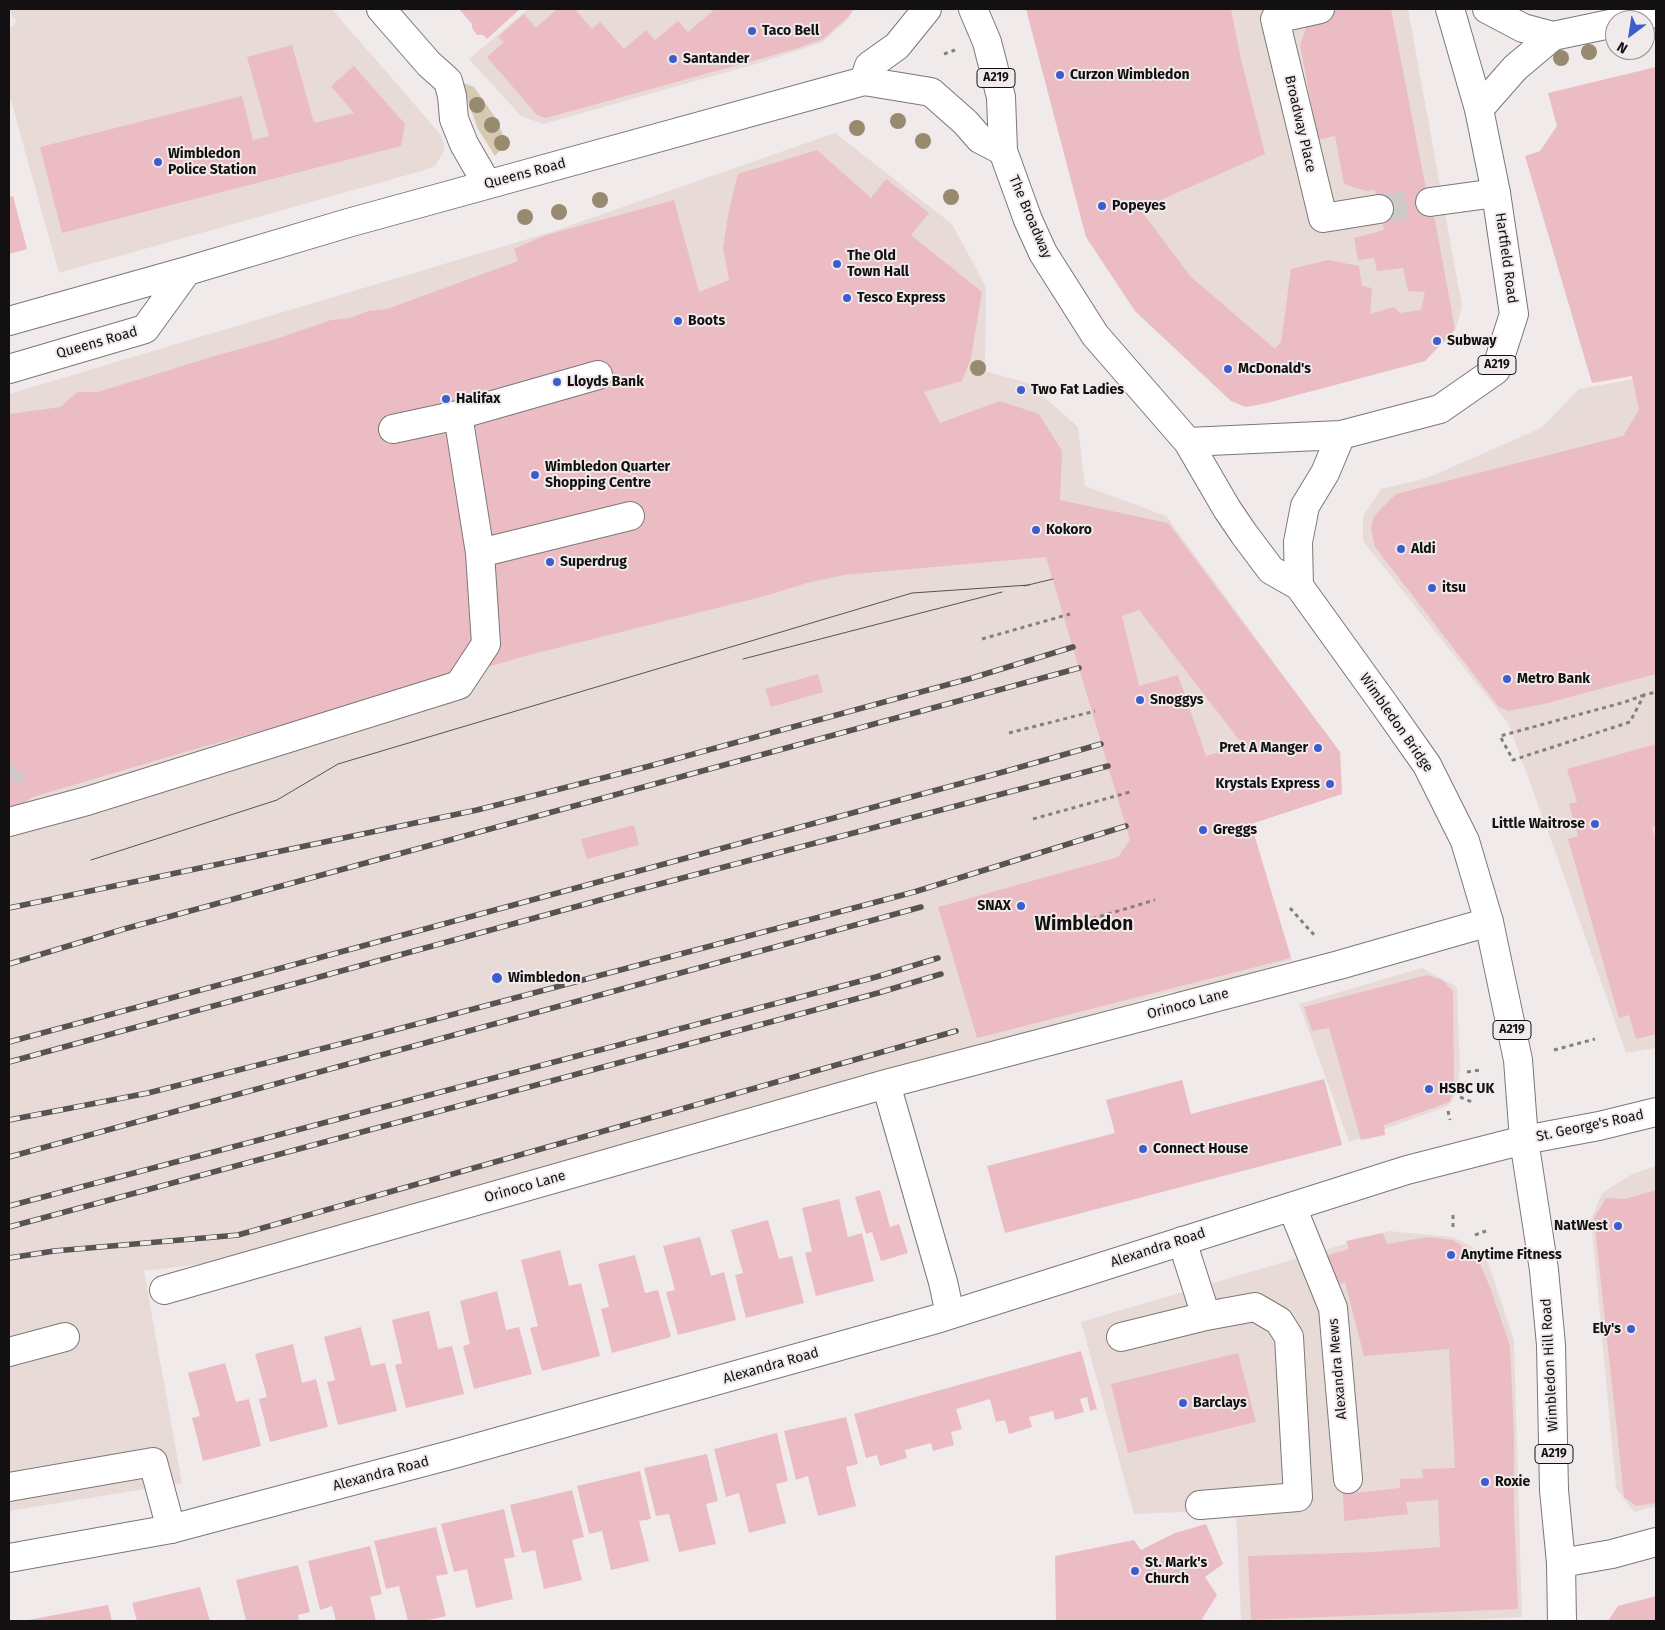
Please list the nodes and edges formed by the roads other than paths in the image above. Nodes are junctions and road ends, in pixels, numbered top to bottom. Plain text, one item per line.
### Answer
1 (381, 9) edge
2 (926, 9) edge
3 (973, 9) edge
4 (1320, 9) edge
5 (1450, 9) edge
6 (1487, 9) edge
7 (1605, 25) edge
8 (1553, 36) junction
9 (864, 81) junction
10 (1479, 109) junction
11 (1003, 150) junction
12 (487, 184) junction
13 (1496, 192) junction
14 (1430, 202) tunnel mouth
15 (1380, 209) tunnel mouth
16 (187, 271) junction
17 (9, 320) edge
18 (9, 369) edge
19 (598, 375) dead end
20 (458, 415) junction
21 (393, 429) dead end
22 (1341, 435) junction
23 (1188, 442) junction
24 (630, 516) dead end
25 (480, 554) junction
26 (1299, 586) junction
27 (9, 822) edge
28 (1489, 922) junction
29 (886, 1084) junction
30 (1656, 1112) edge
31 (1524, 1140) junction
32 (1292, 1207) junction
33 (1182, 1241) junction
34 (164, 1290) dead end
35 (950, 1314) junction
36 (1206, 1316) junction
37 (65, 1337) dead end
38 (1121, 1337) dead end
39 (9, 1352) edge
40 (1348, 1479) dead end
41 (9, 1487) edge
42 (1200, 1505) dead end
43 (171, 1529) junction
44 (1656, 1542) edge
45 (9, 1558) edge
46 (1561, 1563) junction
47 (1562, 1621) edge

1 - 12 main road
2 - 9 main road
3 - 11 main road, The Broadway / A219
4 - 15 main road, Broadway Place
5 - 10 main road, Hartfield Road / A219
6 - 8 main road
7 - 8 main road
8 - 10 main road
9 - 11 main road, Queens Road
9 - 12 main road, Queens Road
10 - 13 main road, Hartfield Road / A219
11 - 23 main road, The Broadway / A219
12 - 16 main road, Queens Road
13 - 14 main road
13 - 22 main road, Hartfield Road / A219
16 - 17 main road, Queens Road
16 - 18 main road, Queens Road
19 - 20 main road
20 - 21 main road
20 - 25 main road
22 - 23 main road, Hartfield Road / A219
22 - 26 main road
23 - 26 main road, Wimbledon Bridge / A219
24 - 25 main road
25 - 27 main road
26 - 28 main road, Wimbledon Bridge / A219
28 - 29 main road, Orinoco Lane
28 - 31 main road, Wimbledon Bridge / A219
29 - 34 main road, Orinoco Lane
29 - 35 main road
30 - 31 main road, St. George's Road
31 - 32 main road, Alexandra Road
31 - 46 main road, Wimbledon Hill Road / A219
32 - 33 main road, Alexandra Road
32 - 40 main road, Alexandra Mews
33 - 35 main road, Alexandra Road
33 - 36 main road
35 - 43 main road, Alexandra Road
36 - 38 main road
36 - 42 main road
37 - 39 main road
41 - 43 main road
43 - 45 main road, Alexandra Road
44 - 46 main road
46 - 47 main road, Wimbledon Hill Road / A219

